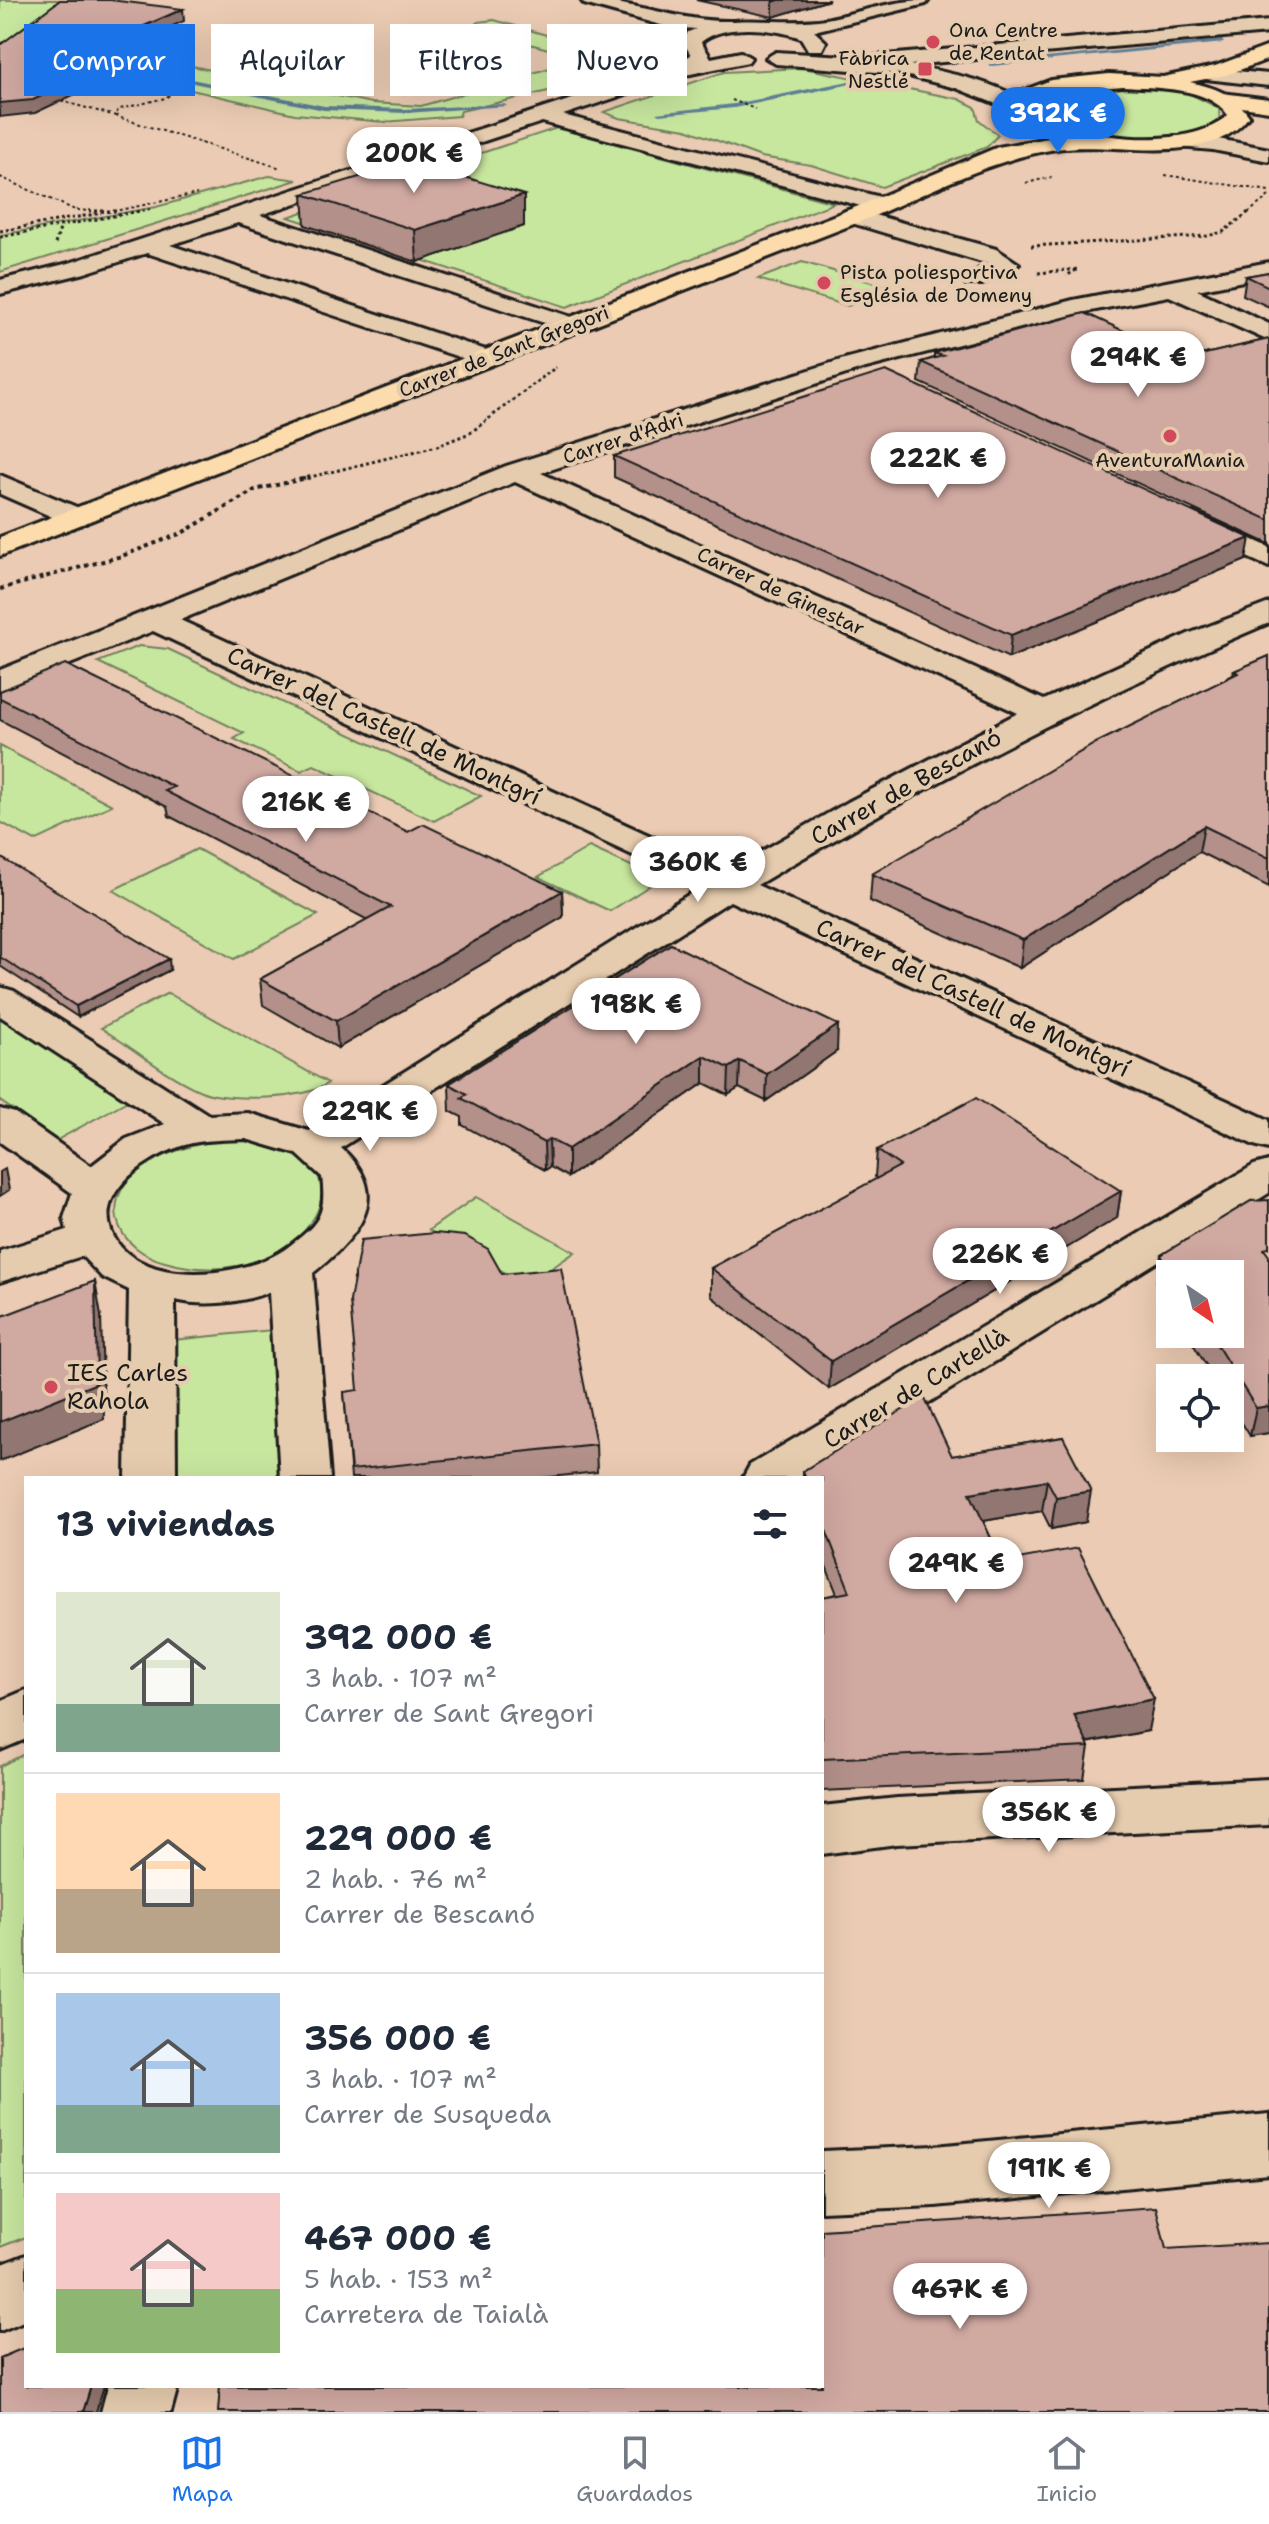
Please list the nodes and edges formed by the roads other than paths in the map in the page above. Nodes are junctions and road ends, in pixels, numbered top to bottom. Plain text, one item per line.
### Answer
1 (590, 0) edge
2 (920, 0) edge
3 (861, 17) junction
4 (668, 21) junction
5 (730, 26) junction
6 (1269, 27) edge
7 (818, 36) junction
8 (948, 37) dead end
9 (696, 42) junction
10 (854, 51) junction
11 (998, 52) junction
12 (1269, 52) edge
13 (741, 58) junction
14 (776, 58) junction
15 (687, 65) edge
16 (687, 69) edge
17 (1269, 80) edge
18 (967, 84) junction
19 (1217, 85) junction
20 (1051, 86) junction
21 (603, 96) edge
22 (1269, 105) edge
23 (1027, 115) junction
24 (543, 116) junction
25 (1269, 116) edge
26 (1232, 125) junction
27 (1096, 140) junction
28 (1174, 142) junction
29 (1006, 152) junction
30 (1263, 153) edge
31 (880, 204) junction
32 (237, 215) junction
33 (853, 216) junction
34 (147, 245) junction
35 (1269, 269) edge
36 (974, 279) dead end
37 (1168, 286) junction
38 (0, 287) edge
39 (572, 325) junction
40 (1269, 333) edge
41 (486, 358) junction
42 (853, 364) junction
43 (889, 381) edge
44 (516, 472) junction
45 (0, 484) edge
46 (1173, 513) edge
47 (76, 517) junction
48 (0, 547) edge
49 (1269, 558) edge
50 (1269, 612) edge
51 (153, 619) junction
52 (0, 682) edge
53 (1044, 713) junction
54 (729, 885) junction
55 (0, 999) edge
56 (0, 1122) edge
57 (200, 1128) junction
58 (1269, 1136) edge
59 (316, 1145) junction
60 (1269, 1174) edge
61 (94, 1188) junction
62 (89, 1238) junction
63 (0, 1267) edge
64 (290, 1269) junction
65 (152, 1284) junction
66 (151, 1476) edge
67 (305, 1476) edge
68 (771, 1476) edge
69 (24, 1713) edge
70 (0, 1728) edge
71 (1269, 1802) edge
72 (824, 1830) edge
73 (1269, 2144) edge
74 (824, 2181) edge
75 (24, 2288) edge
76 (0, 2298) edge
77 (142, 2388) edge
78 (136, 2412) edge

1 - 4 street
2 - 3 street
3 - 7 street
3 - 10 street
4 - 5 street
4 - 9 street
5 - 7 street
5 - 9 street
6 - 11 street
7 - 10 street
7 - 14 street
8 - 11 street
9 - 13 street
9 - 15 street
10 - 11 street
10 - 14 street
10 - 18 street
12 - 19 main road
13 - 14 street
13 - 16 street
17 - 19 street
18 - 20 street
18 - 23 street
19 - 20 main road
19 - 22 main road
19 - 26 main road
20 - 23 main road, Carrer de Sant Gregori
21 - 24 street
23 - 27 main road
23 - 29 main road, Carrer de Sant Gregori
24 - 31 street
24 - 32 street
25 - 26 main road
26 - 28 main road
26 - 30 street
27 - 28 main road
27 - 29 main road, Carrer de Sant Gregori
28 - 30 street
29 - 31 main road, Carrer de Sant Gregori
31 - 33 main road, Carrer de Sant Gregori
32 - 34 street
32 - 39 street
33 - 36 street
33 - 39 main road, Carrer de Sant Gregori
34 - 38 street
34 - 41 street
35 - 37 street, Carrer d'Adri
37 - 40 street
37 - 42 street, Carrer d'Adri
39 - 41 main road, Carrer de Sant Gregori
41 - 47 main road, Carrer de Sant Gregori
42 - 43 street
42 - 44 street, Carrer d'Adri
44 - 51 street, Carrer d'Adri
44 - 53 street, Carrer de Ginestar
45 - 47 street
46 - 49 street
47 - 48 main road, Carrer de Sant Gregori
50 - 53 street, Carrer de Bescanó
51 - 52 street, Carrer d'Adri
51 - 54 street, Carrer del Castell de Montgrí
53 - 54 street, Carrer de Bescanó
54 - 58 street, Carrer del Castell de Montgrí
54 - 59 street, Carrer de Bescanó
55 - 57 street
56 - 61 street
57 - 59 street
57 - 61 street
59 - 64 street
60 - 68 street, Carrer de Cartellà
61 - 62 street
62 - 63 street
62 - 65 street
64 - 65 street
64 - 67 street
65 - 66 street
69 - 70 street
71 - 72 street
73 - 74 street
75 - 76 street
77 - 78 street

